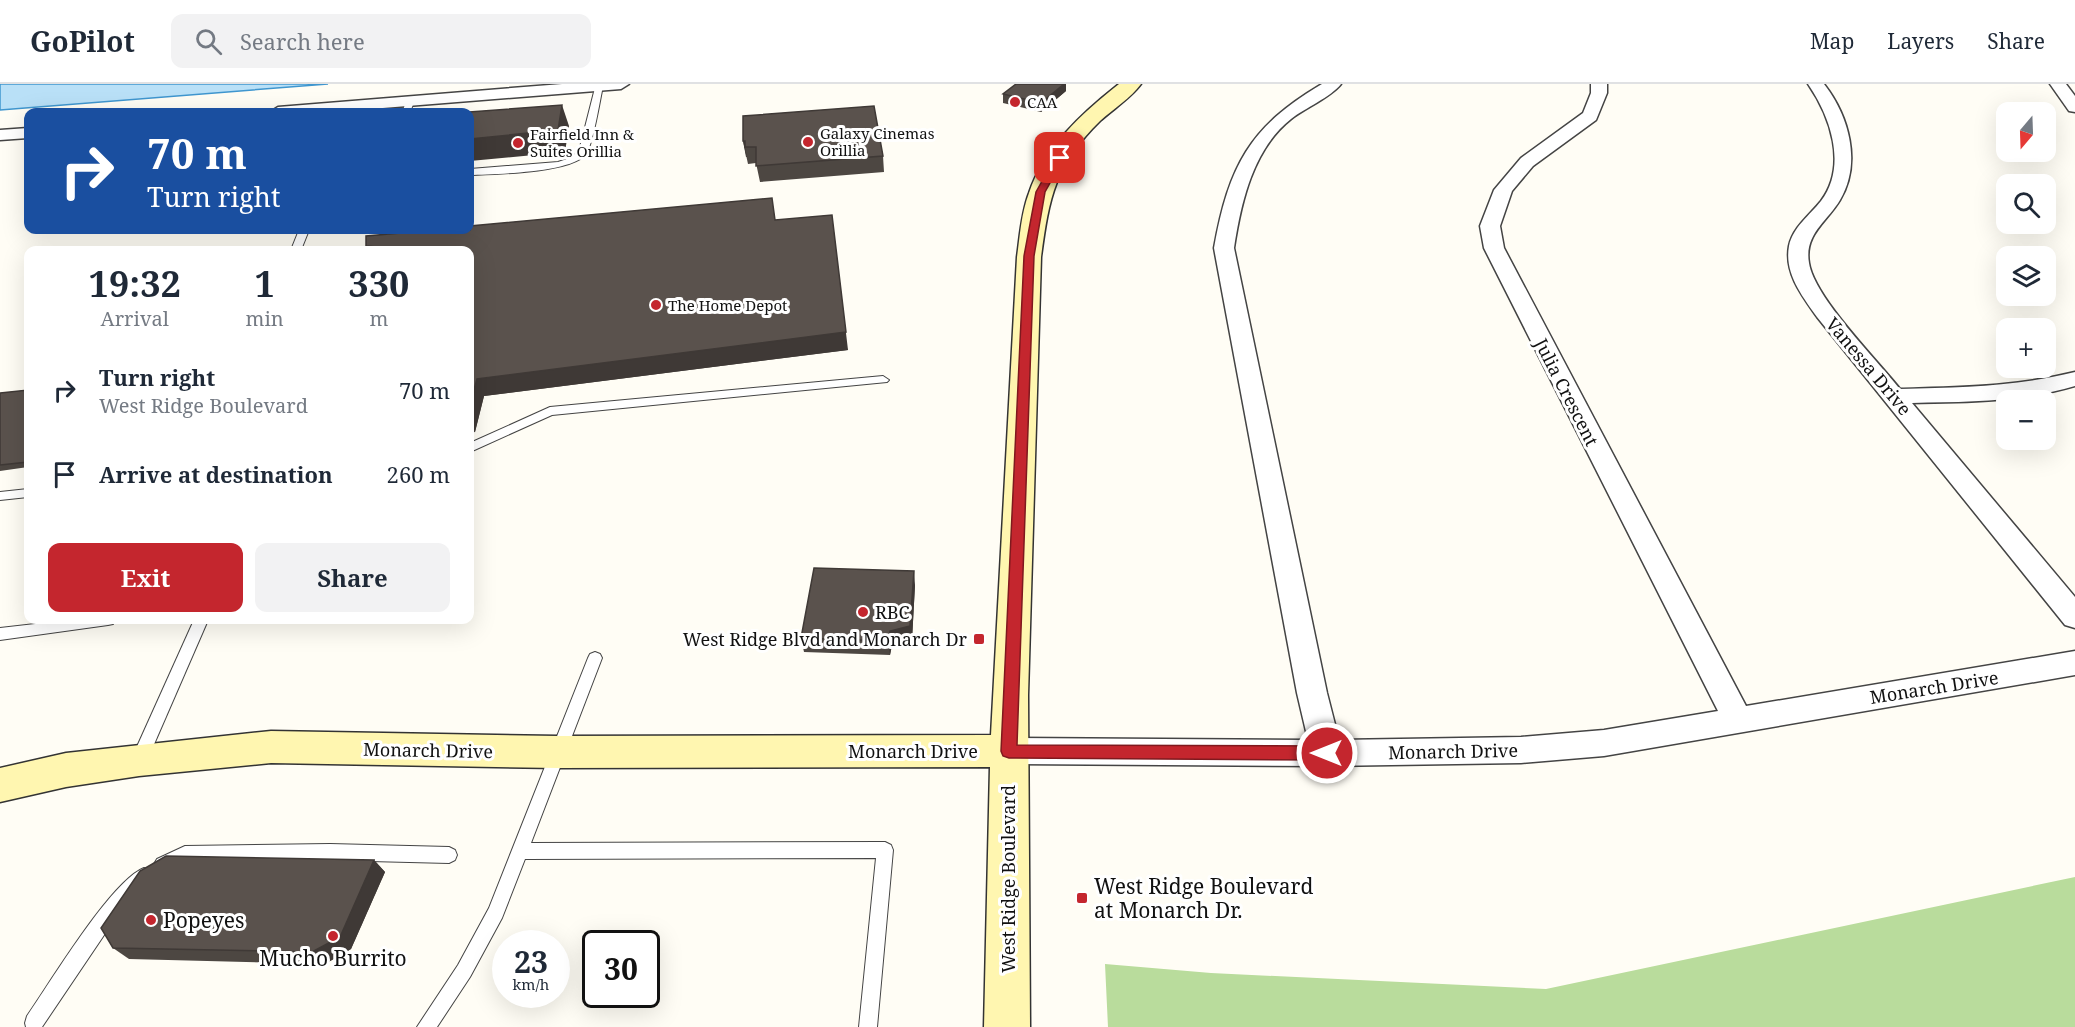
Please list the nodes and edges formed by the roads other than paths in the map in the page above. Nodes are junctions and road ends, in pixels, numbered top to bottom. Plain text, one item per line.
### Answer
1 (621, 84) edge
2 (1131, 84) edge
3 (1333, 84) edge
4 (1599, 84) edge
5 (1816, 84) edge
6 (2058, 84) edge
7 (599, 86) junction
8 (408, 107) edge
9 (2075, 107) edge
10 (386, 108) edge
11 (24, 133) edge
12 (0, 135) edge
13 (474, 172) edge
14 (883, 380) dead end
15 (2075, 380) edge
16 (1895, 396) junction
17 (474, 446) edge
18 (24, 493) edge
19 (0, 496) edge
20 (2075, 617) edge
21 (75, 624) edge
22 (199, 624) edge
23 (0, 633) edge
24 (595, 658) dead end
25 (2075, 663) edge
26 (1738, 720) junction
27 (1009, 751) junction
28 (558, 752) junction
29 (1327, 753) junction
30 (139, 760) junction
31 (0, 785) edge
32 (521, 851) junction
33 (449, 855) dead end
34 (34, 1023) dead end
35 (426, 1027) edge
36 (868, 1027) edge
37 (1007, 1027) edge

1 - 7 street
2 - 27 street, West Ridge Boulevard
3 - 29 street
4 - 26 street, Julia Crescent
5 - 16 street, Vanessa Drive
6 - 9 street
7 - 8 street
7 - 13 lane
8 - 10 street
11 - 12 street
14 - 17 lane
15 - 16 street
16 - 20 street, Vanessa Drive
18 - 19 lane
21 - 23 lane
22 - 30 lane
24 - 28 lane
25 - 26 street, Monarch Drive
26 - 29 street, Monarch Drive
27 - 28 street, Monarch Drive
27 - 29 street, Monarch Drive
27 - 37 street, West Ridge Boulevard
28 - 30 street, Monarch Drive
28 - 32 lane
30 - 31 street, Monarch Drive
32 - 35 lane
32 - 36 lane
33 - 34 lane

